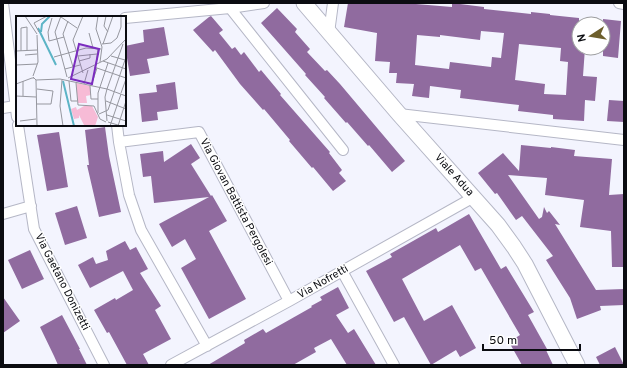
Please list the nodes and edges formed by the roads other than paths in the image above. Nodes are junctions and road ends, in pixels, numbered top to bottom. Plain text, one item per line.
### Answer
1 (264, 3) edge
2 (304, 3) edge
3 (333, 3) edge
4 (619, 3) edge
5 (3, 4) edge
6 (624, 4) edge
7 (230, 8) junction
8 (126, 18) edge
9 (16, 30) edge
10 (6, 31) junction
11 (329, 33) junction
12 (15, 106) junction
13 (3, 108) edge
14 (16, 112) edge
15 (399, 114) junction
16 (18, 126) edge
17 (117, 126) edge
18 (624, 140) edge
19 (119, 142) junction
20 (344, 150) dead end
21 (474, 197) junction
22 (31, 206) junction
23 (3, 214) edge
24 (342, 271) junction
25 (289, 302) junction
26 (207, 346) junction
27 (104, 365) edge
28 (171, 365) edge
29 (394, 365) edge
30 (577, 365) edge

1 - 7 street
2 - 11 main road, Viale Adua
3 - 11 street
4 - 6 street
5 - 10 street
7 - 8 street
7 - 20 street
9 - 10 street
10 - 12 street
11 - 15 main road, Viale Adua
12 - 13 street
12 - 14 street
15 - 18 street
15 - 21 main road, Viale Adua
16 - 22 street, Via Gaetano Donizetti
17 - 19 street
19 - 25 street, Via Giovan Battista Pergolesi
19 - 26 street
21 - 24 street, Via Nofretti
21 - 30 main road, Viale Adua
22 - 23 street
22 - 27 street, Via Gaetano Donizetti
24 - 25 street, Via Nofretti
24 - 29 street
25 - 26 street, Via Nofretti
26 - 28 street, Via Nofretti

